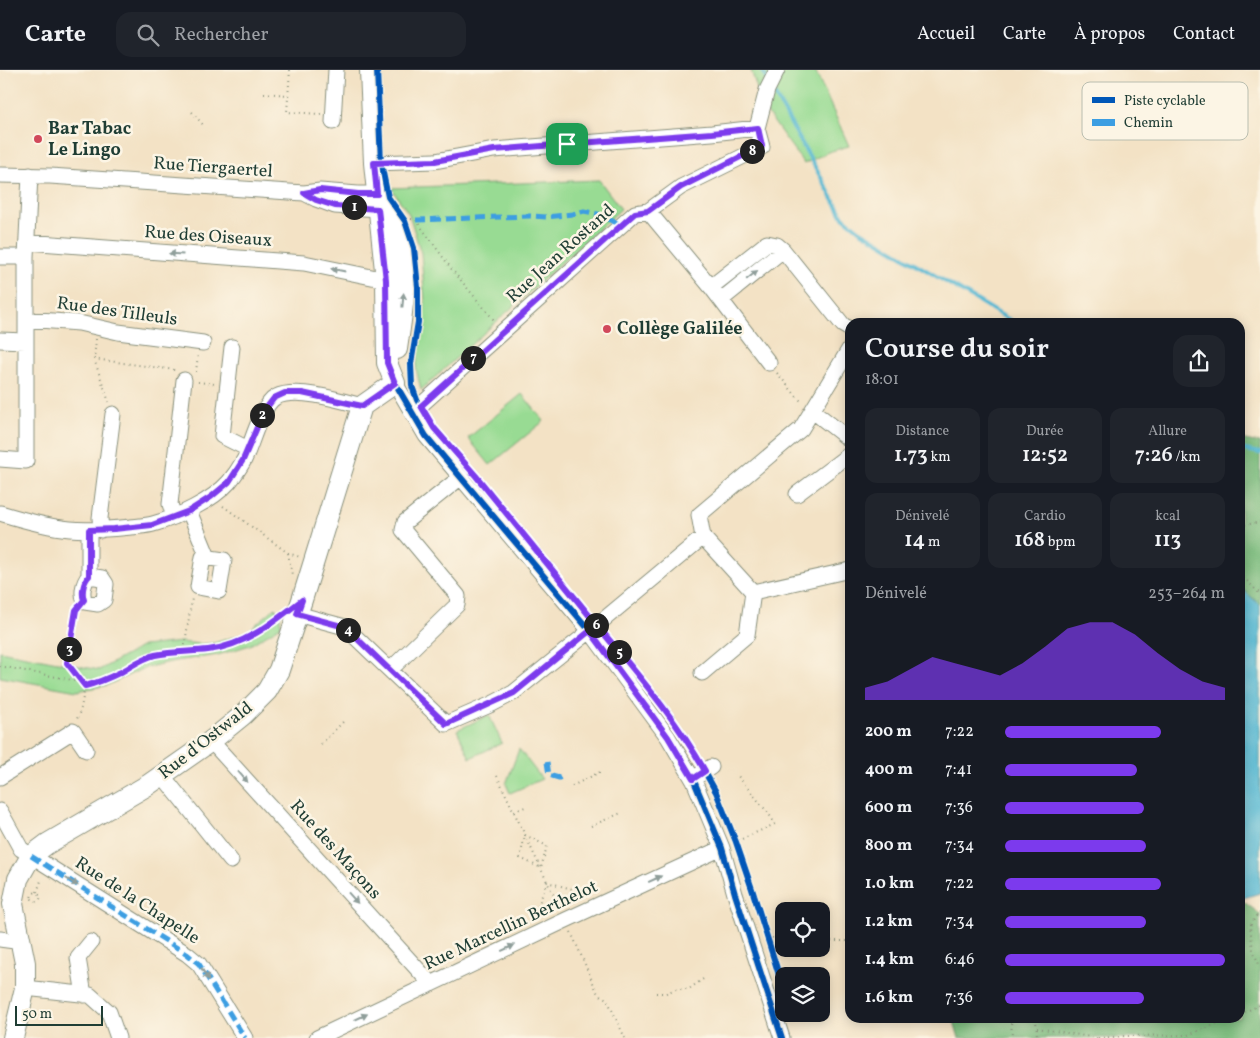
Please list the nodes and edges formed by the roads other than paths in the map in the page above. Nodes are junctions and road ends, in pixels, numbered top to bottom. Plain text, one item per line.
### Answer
1 (336, 70) edge
2 (370, 70) edge
3 (772, 80) edge
4 (333, 118) road end
5 (758, 128) junction
6 (374, 163) junction
7 (0, 175) edge
8 (30, 175) junction
9 (377, 201) junction
10 (648, 211) junction
11 (27, 250) junction
12 (782, 250) junction
13 (0, 257) edge
14 (386, 280) junction
15 (711, 287) junction
16 (721, 300) junction
17 (26, 319) junction
18 (845, 326) edge
19 (0, 340) edge
20 (25, 341) junction
21 (201, 342) road end
22 (232, 347) dead end
23 (845, 356) edge
24 (769, 363) road end
25 (185, 378) road end
26 (395, 383) junction
27 (362, 406) junction
28 (813, 410) junction
29 (412, 413) junction
30 (113, 414) road end
31 (845, 436) edge
32 (248, 449) junction
33 (845, 458) edge
34 (0, 459) edge
35 (461, 477) junction
36 (797, 494) dead end
37 (189, 511) junction
38 (0, 514) edge
39 (174, 516) junction
40 (95, 530) junction
41 (703, 537) junction
42 (208, 557) junction
43 (845, 571) edge
44 (89, 576) junction
45 (753, 592) junction
46 (290, 614) junction
47 (590, 631) junction
48 (390, 670) junction
49 (702, 673) dead end
50 (211, 741) junction
51 (86, 750) dead end
52 (711, 767) dead end
53 (162, 776) junction
54 (0, 777) edge
55 (693, 779) junction
56 (1, 815) edge
57 (722, 848) junction
58 (31, 856) junction
59 (231, 861) dead end
60 (0, 939) edge
61 (22, 942) junction
62 (91, 942) dead end
63 (431, 984) junction
64 (24, 988) junction
65 (84, 995) junction
66 (13, 1038) edge
67 (118, 1038) edge
68 (244, 1038) edge
69 (317, 1038) edge
70 (782, 1038) edge

1 - 4 street
2 - 6 main road
3 - 5 street
5 - 6 street
5 - 10 street, Rue Jean Rostand
6 - 9 main road
7 - 8 street, Rue Tiergaertel
8 - 9 street, Rue Tiergaertel
8 - 11 street
9 - 14 main road
26 -> 9 main road
10 - 15 street
10 - 29 street, Rue Jean Rostand
11 - 13 street, Rue des Oiseaux
14 -> 11 street, Rue des Oiseaux
11 - 17 street
12 - 15 street
16 -> 12 street
12 - 18 street
14 - 26 main road
15 - 16 street
16 - 24 street
17 - 20 street
17 - 21 street, Rue des Tilleuls
19 - 20 street
20 - 34 street
22 - 32 street
23 - 28 street
25 - 39 street
26 - 27 main road
26 - 29 street
27 - 32 street
27 - 46 main road, Rue d'Ostwald
28 - 31 street
28 - 41 street
29 - 35 street
30 - 40 street
32 - 37 street
33 - 36 street
35 - 47 street
35 - 48 street
37 - 39 street
37 - 42 street
38 - 40 street
39 - 40 street
40 - 44 street
41 - 45 street
41 - 47 street
42 - 42 street
43 - 45 street
44 - 44 street
45 - 49 street
46 - 48 street
46 - 50 main road, Rue d'Ostwald
47 - 48 street
47 - 55 street
50 - 53 main road, Rue d'Ostwald
50 -> 63 street, Rue des Maçons
51 - 54 street
52 - 55 street
53 - 58 main road, Rue d'Ostwald
53 - 59 street
55 - 57 street
56 - 58 street, Rue de la Chapelle
63 -> 57 street, Rue Marcellin Berthelot
57 - 70 street
58 - 61 main road
58 -> 68 street, Rue de la Chapelle
60 - 61 street
61 - 64 main road
62 - 65 street
69 -> 63 street, Rue Marcellin Berthelot
64 - 65 street
64 - 66 main road
65 - 67 street

